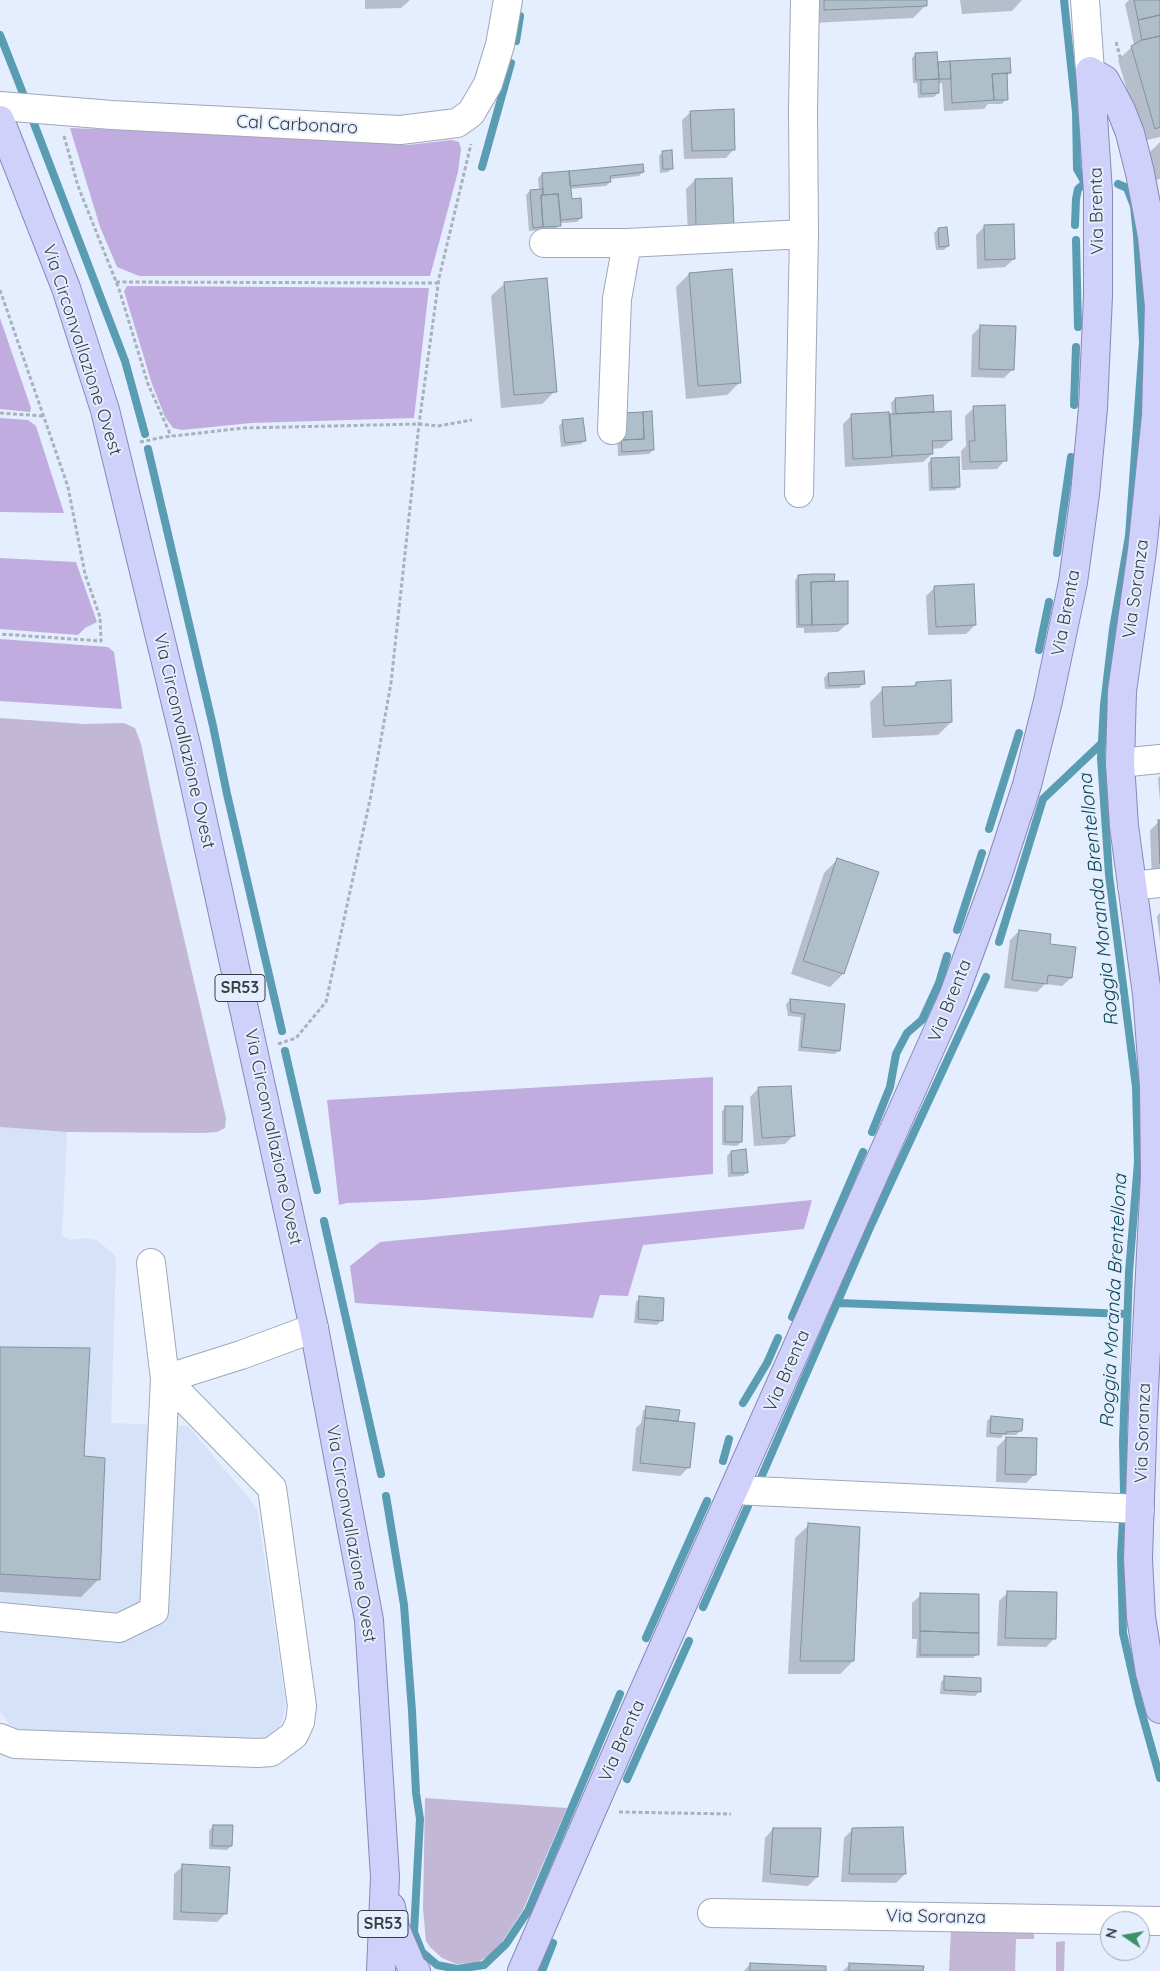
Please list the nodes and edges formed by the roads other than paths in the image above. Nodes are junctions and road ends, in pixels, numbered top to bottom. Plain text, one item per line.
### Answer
1 (508, 0) edge
2 (804, 0) edge
3 (1085, 0) edge
4 (1090, 71) junction
5 (0, 106) edge
6 (0, 120) edge
7 (804, 234) junction
8 (544, 243) dead end
9 (627, 243) junction
10 (612, 430) dead end
11 (799, 493) dead end
12 (1160, 758) edge
13 (1120, 763) junction
14 (1160, 883) edge
15 (1132, 886) junction
16 (151, 1263) dead end
17 (314, 1328) junction
18 (165, 1379) junction
19 (734, 1490) junction
20 (1140, 1509) junction
21 (0, 1617) edge
22 (1160, 1708) edge
23 (0, 1738) edge
24 (384, 1876) junction
25 (712, 1913) dead end
26 (1160, 1921) edge
27 (537, 1934) junction
28 (381, 1971) edge
29 (416, 1971) edge
30 (501, 1971) edge
31 (522, 1971) edge

1 - 5 street, Cal Carbonaro
2 - 7 street
3 - 4 street, Via Brenta
4 - 13 main road, Via Soranza
4 - 19 main road, Via Brenta
6 - 17 main road, Via Circonvallazione Ovest / SR53
7 - 9 street
7 - 11 street
8 - 9 street
9 - 10 street
12 - 13 street
13 - 15 main road, Via Soranza
14 - 15 street
15 - 20 main road, Via Soranza
16 - 18 street
17 - 18 street
17 - 24 main road, Via Circonvallazione Ovest / SR53
18 - 21 street
18 - 23 street
19 - 20 street
19 - 27 main road, Via Brenta
20 - 22 main road, Via Soranza
24 - 28 main road, Via Circonvallazione Ovest / SR53
24 - 29 main road
25 - 26 street, Via Soranza
27 - 30 main road, Via Brenta
27 - 31 main road, Via Brenta

